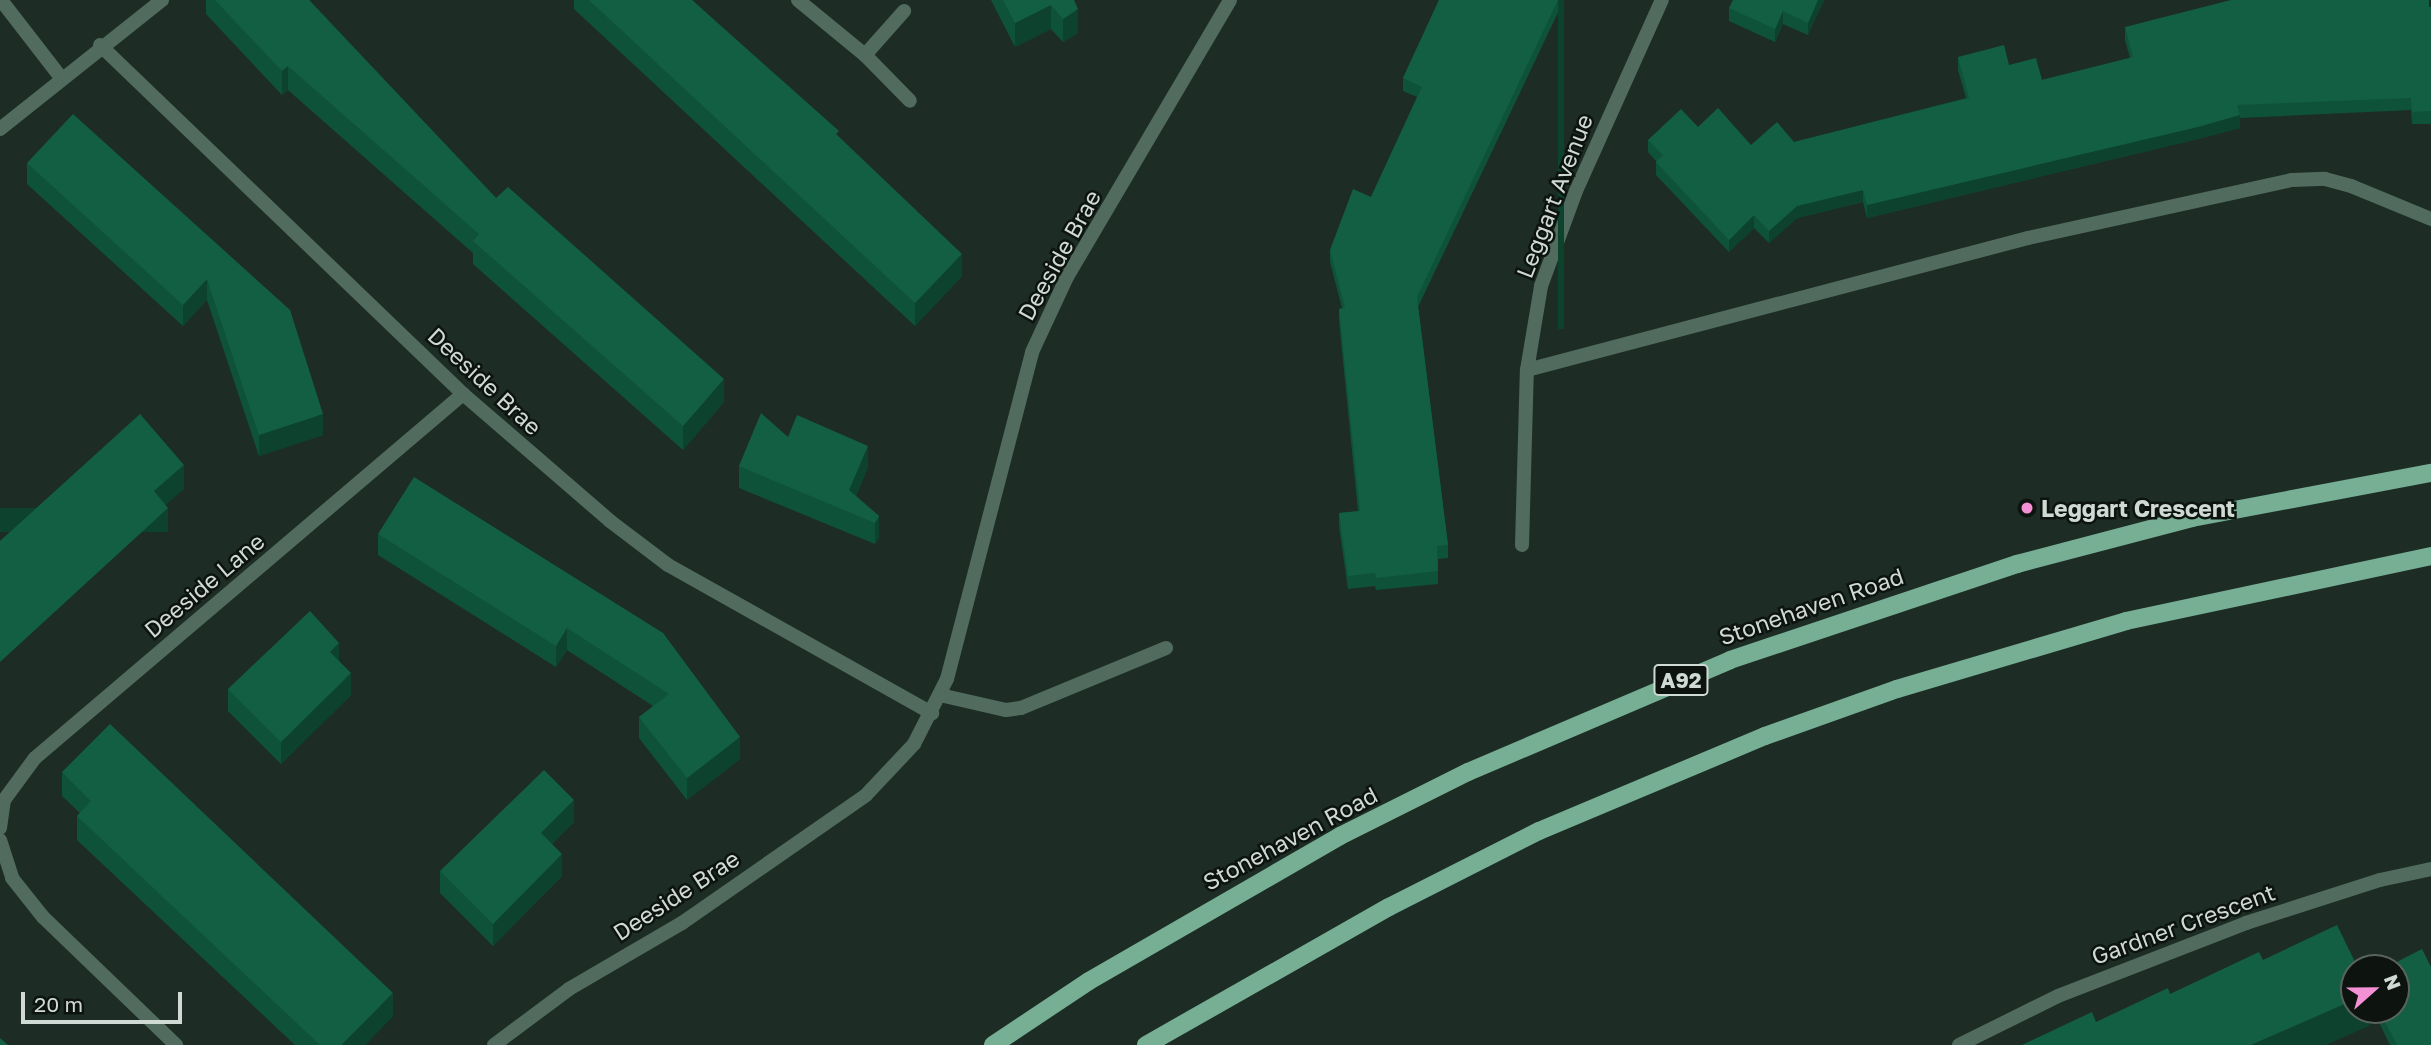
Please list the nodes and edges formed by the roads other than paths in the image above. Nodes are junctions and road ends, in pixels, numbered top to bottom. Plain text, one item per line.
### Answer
1 (1, 0) edge
2 (162, 0) edge
3 (798, 0) edge
4 (1230, 0) edge
5 (1662, 0) edge
6 (904, 10) dead end
7 (100, 45) junction
8 (865, 55) junction
9 (61, 79) junction
10 (910, 101) dead end
11 (0, 129) edge
12 (2431, 219) edge
13 (1527, 370) junction
14 (463, 394) junction
15 (2431, 473) edge
16 (1522, 545) dead end
17 (2431, 556) edge
18 (1166, 648) dead end
19 (940, 695) junction
20 (932, 713) junction
21 (0, 828) edge
22 (0, 839) edge
23 (2431, 869) edge
24 (176, 1045) edge
25 (494, 1045) edge
26 (993, 1045) edge
27 (1146, 1045) edge
28 (1959, 1045) edge

1 - 9 street
2 - 7 street
3 - 8 street
4 - 19 street, Deeside Brae
5 - 13 street, Leggart Avenue
6 - 8 street
7 - 9 street
7 - 14 street, Deeside Brae
8 - 10 street
9 - 11 street
12 - 13 street
13 - 16 street, Leggart Avenue
14 - 20 street, Deeside Brae
14 - 21 street, Deeside Lane
15 - 26 main road, Stonehaven Road / A92
17 - 27 main road
18 - 19 street
19 - 20 street, Deeside Brae
20 - 25 street, Deeside Brae
22 - 24 street
23 - 28 street, Gardner Crescent

